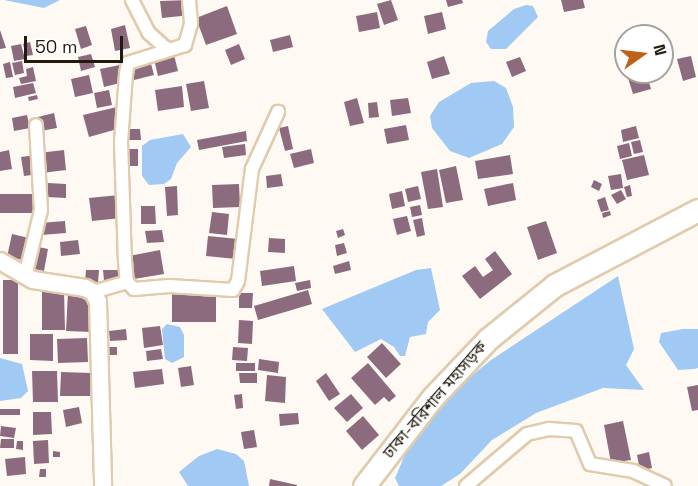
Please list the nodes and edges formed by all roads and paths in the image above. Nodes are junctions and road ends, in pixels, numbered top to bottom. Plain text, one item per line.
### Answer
1 (132, 0) edge
2 (189, 0) edge
3 (168, 50) junction
4 (278, 112) dead end
5 (36, 125) dead end
6 (698, 210) edge
7 (0, 261) edge
8 (25, 277) junction
9 (128, 282) junction
10 (93, 292) junction
11 (103, 486) edge
12 (364, 486) edge
13 (466, 486) edge
14 (665, 486) edge

1 - 3 street
2 - 3 street
3 - 9 street
4 - 9 street
5 - 8 street
6 - 12 highway, ঢাকা-বরিশাল মহাসড়ক
7 - 8 street
8 - 10 street
9 - 10 street
10 - 11 street
13 - 14 street

